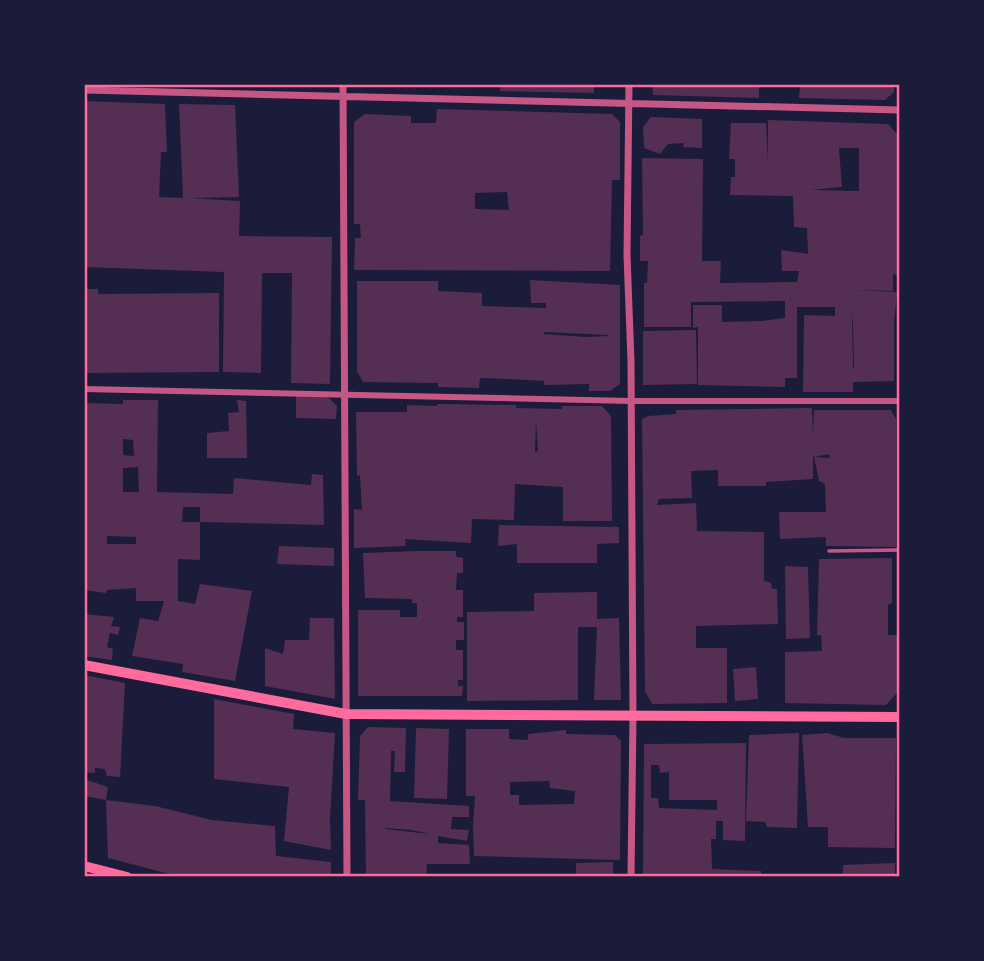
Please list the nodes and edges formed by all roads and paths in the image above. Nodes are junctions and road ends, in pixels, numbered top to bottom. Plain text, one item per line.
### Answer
1 (343, 84) edge
2 (629, 84) edge
3 (84, 90) edge
4 (343, 97) junction
5 (629, 104) junction
6 (900, 110) edge
7 (84, 388) edge
8 (344, 394) junction
9 (631, 401) junction
10 (900, 401) edge
11 (900, 550) edge
12 (829, 551) dead end
13 (84, 665) edge
14 (346, 713) junction
15 (633, 716) junction
16 (900, 717) edge
17 (84, 866) edge
18 (127, 877) edge
19 (347, 877) edge
20 (631, 877) edge

1 - 4 street
2 - 5 street
3 - 4 street
4 - 5 street
4 - 8 street
5 - 6 street
5 - 9 street
7 - 8 street
8 - 9 street
8 - 14 street
9 - 10 street
9 - 15 street
11 - 12 lane
13 - 14 main road
14 - 15 main road
14 - 19 street
15 - 16 main road
15 - 20 street
17 - 18 main road

